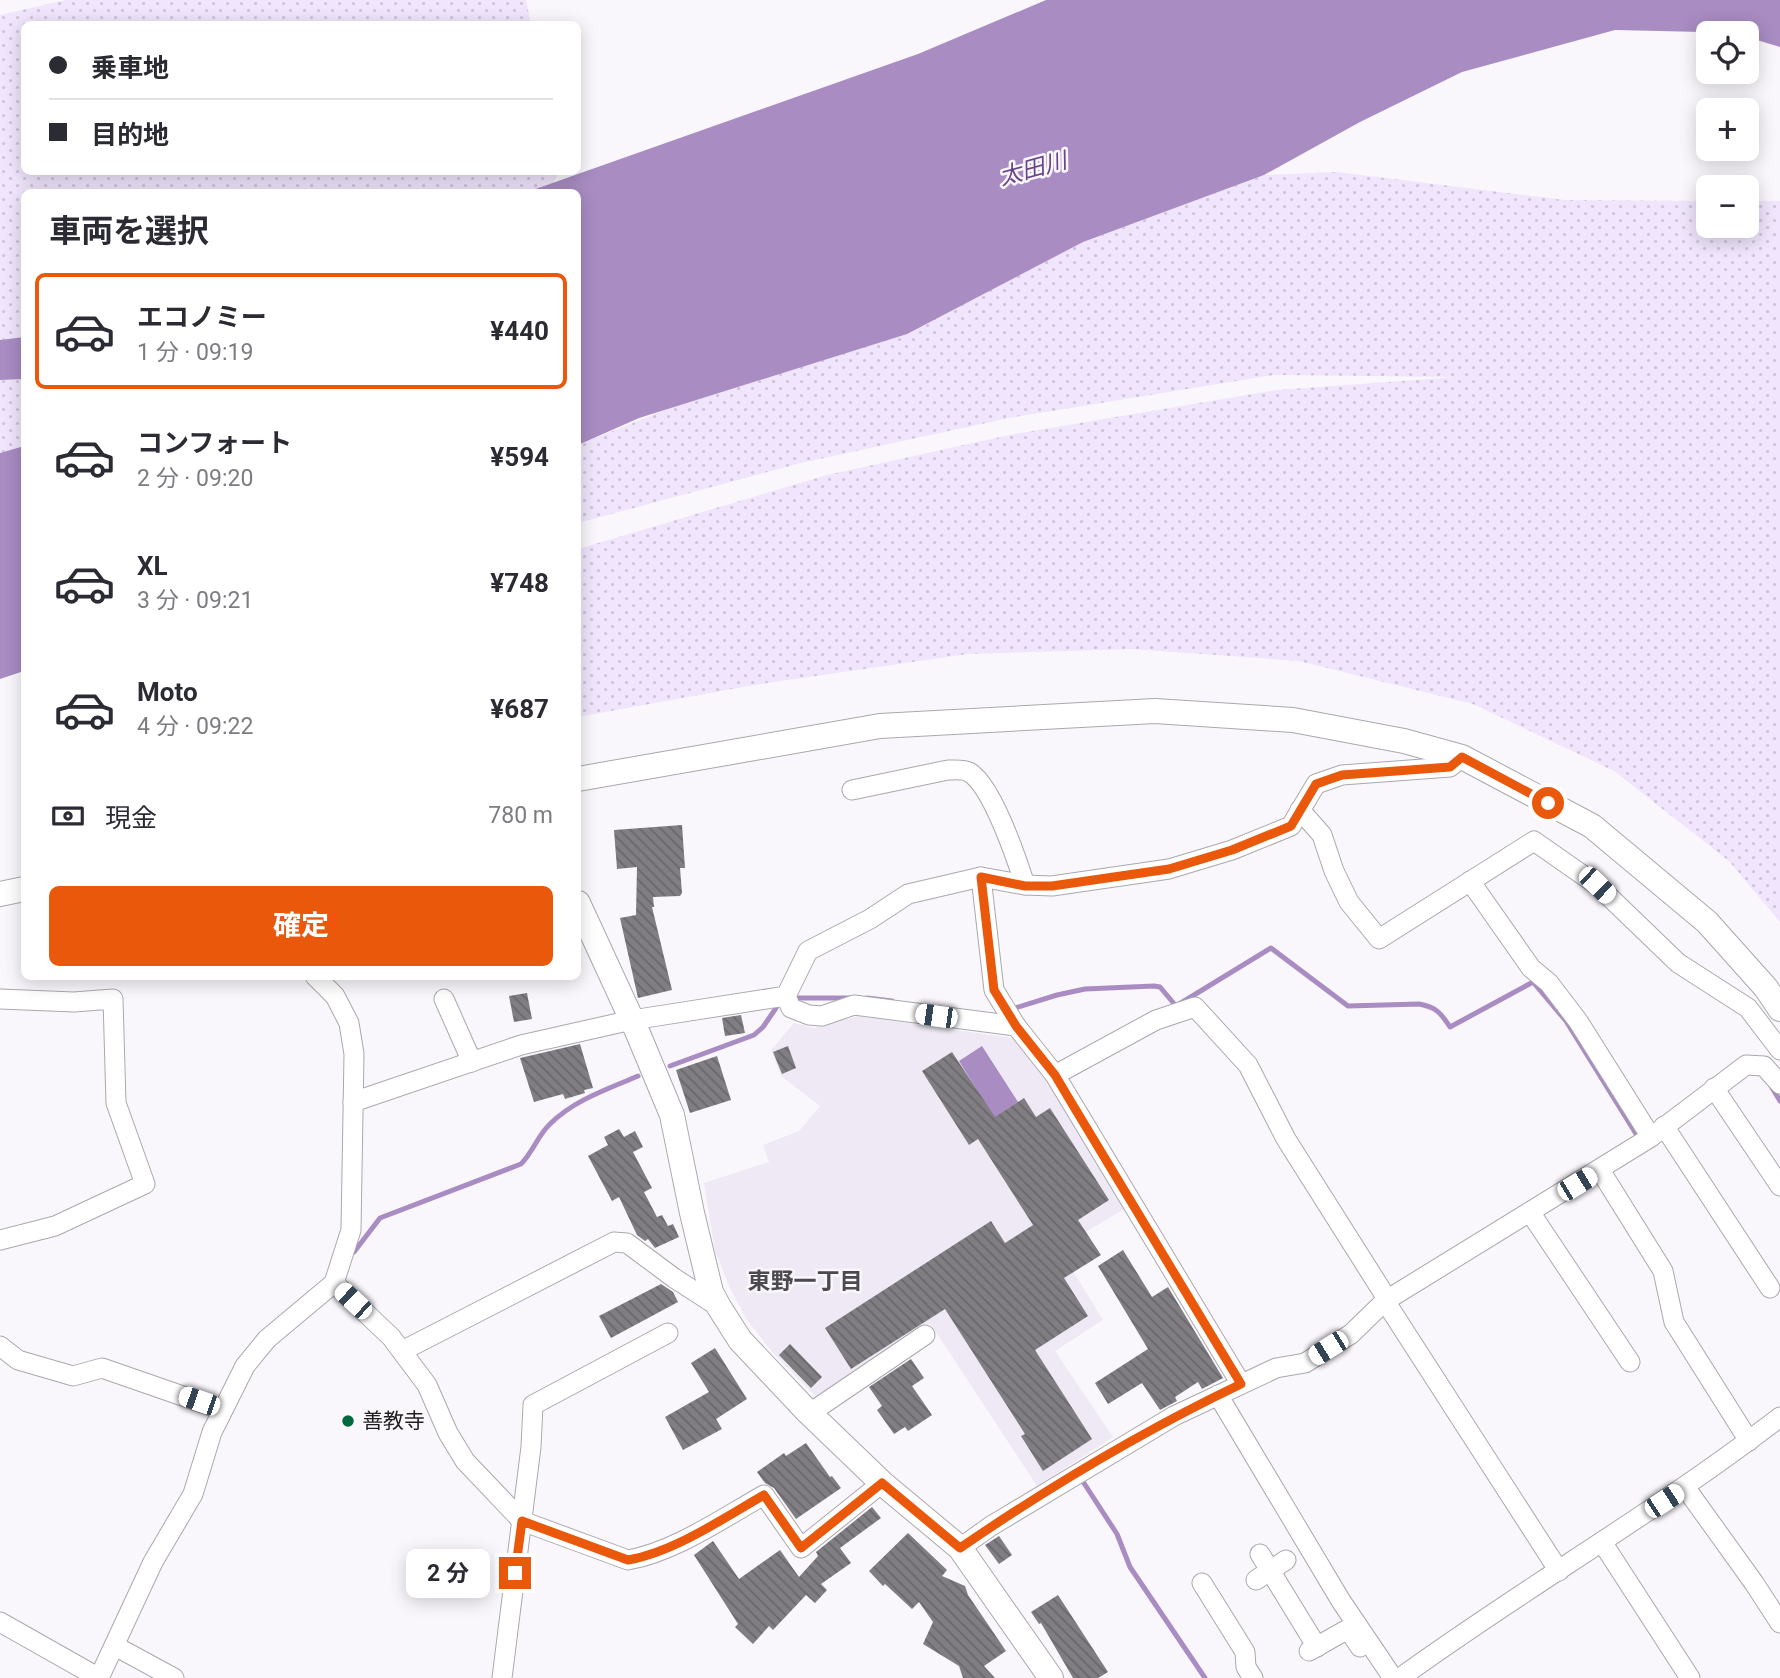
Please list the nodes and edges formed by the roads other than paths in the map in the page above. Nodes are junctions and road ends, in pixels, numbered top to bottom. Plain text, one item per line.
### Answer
1 (1462, 757) junction
2 (581, 778) edge
3 (852, 790) dead end
4 (1300, 810) junction
5 (981, 877) junction
6 (1470, 881) junction
7 (1025, 886) junction
8 (21, 890) edge
9 (0, 894) edge
10 (581, 910) edge
11 (319, 980) edge
12 (786, 996) junction
13 (0, 999) edge
14 (444, 999) dead end
15 (1780, 1009) edge
16 (632, 1020) junction
17 (1016, 1026) junction
18 (1780, 1050) edge
19 (472, 1062) junction
20 (1055, 1075) junction
21 (1780, 1084) edge
22 (1714, 1088) junction
23 (353, 1102) junction
24 (1658, 1131) junction
25 (1600, 1170) junction
26 (1780, 1186) edge
27 (1530, 1212) junction
28 (0, 1240) edge
29 (334, 1283) junction
30 (1770, 1288) dead end
31 (1385, 1301) junction
32 (719, 1307) junction
33 (668, 1333) dead end
34 (925, 1335) dead end
35 (0, 1346) edge
36 (402, 1351) junction
37 (1630, 1362) dead end
38 (1241, 1384) junction
39 (1218, 1395) junction
40 (223, 1410) junction
41 (810, 1413) junction
42 (1780, 1418) edge
43 (1749, 1441) junction
44 (882, 1483) junction
45 (1685, 1487) junction
46 (522, 1521) junction
47 (1602, 1542) junction
48 (960, 1548) junction
49 (1268, 1566) dead end
50 (1559, 1571) junction
51 (1202, 1583) dead end
52 (0, 1622) edge
53 (1780, 1623) edge
54 (115, 1646) junction
55 (99, 1678) edge
56 (174, 1678) edge
57 (502, 1678) edge
58 (1051, 1678) edge
59 (1253, 1678) edge
60 (1379, 1678) edge
61 (1393, 1678) edge
62 (1399, 1678) edge
63 (1690, 1678) edge

1 - 2 street
1 - 4 street
1 - 15 street
3 - 7 street
4 - 6 street
4 - 7 street
5 - 7 street
5 - 12 street
5 - 17 street
6 - 18 street
6 - 24 street
8 - 9 street
10 - 16 street
11 - 23 street
12 - 16 street
12 - 17 street
13 - 28 street
14 - 19 street
16 - 19 street
16 - 32 street
17 - 20 street
19 - 23 street
20 - 31 street
20 - 38 street
21 - 22 street
22 - 24 street
22 - 26 street
23 - 29 street
24 - 25 street
24 - 30 street
25 - 27 street
25 - 43 street
27 - 31 street
27 - 37 street
29 - 36 street
29 - 40 street
31 - 38 street
31 - 50 street
32 - 36 street
32 - 41 street
33 - 46 street
34 - 41 street
35 - 40 street
36 - 46 street
38 - 39 street
39 - 48 street
39 - 61 street
40 - 54 street
41 - 44 street
42 - 43 street
43 - 45 street
44 - 46 street
44 - 48 street
45 - 47 street
45 - 53 street
46 - 57 street
47 - 50 street
47 - 63 street
48 - 58 street
49 - 60 street
50 - 62 street
51 - 59 street
52 - 55 street
54 - 55 street
54 - 56 street

